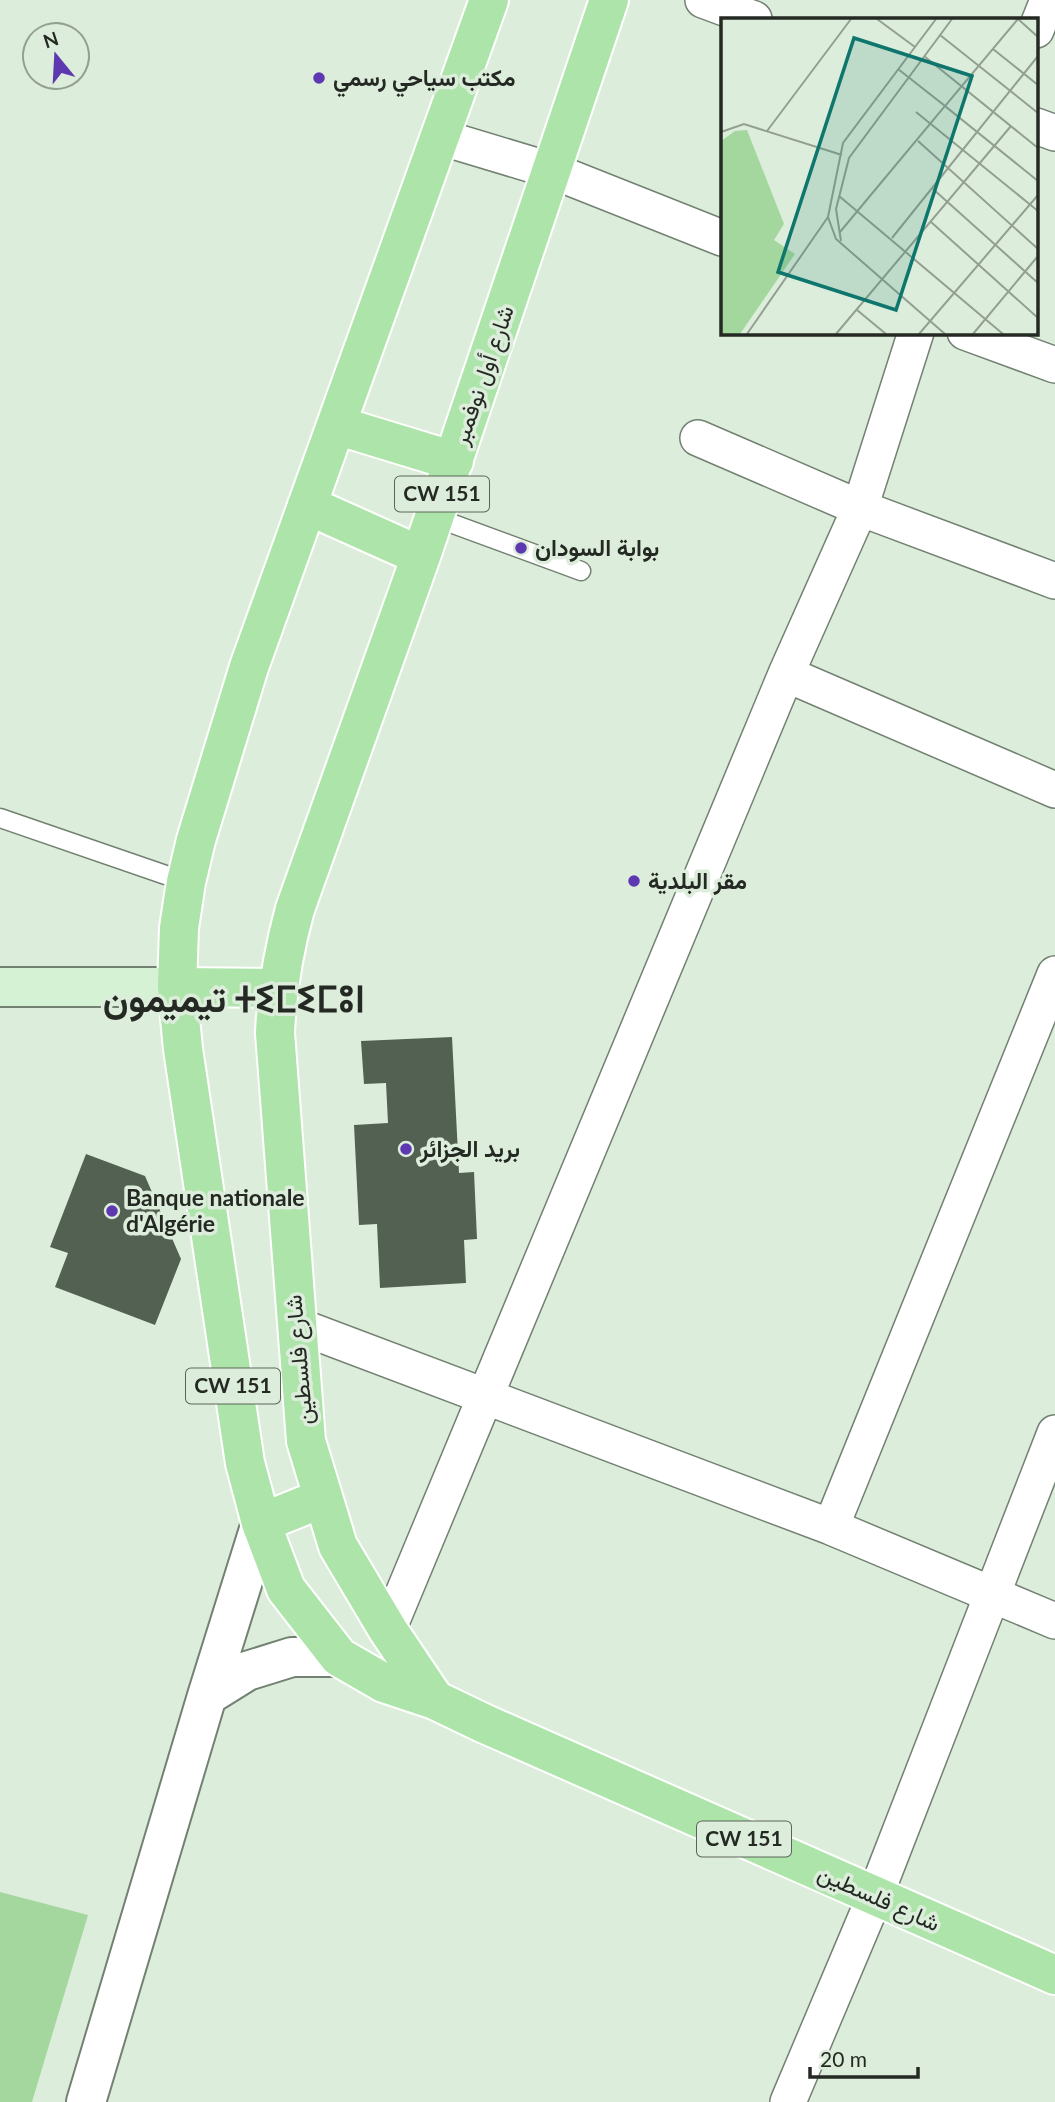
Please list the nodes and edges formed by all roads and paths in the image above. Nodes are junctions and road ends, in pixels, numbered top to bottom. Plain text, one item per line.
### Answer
1 (489, 0) edge
2 (609, 0) edge
3 (704, 0) edge
4 (1048, 0) edge
5 (751, 18) edge
6 (1038, 25) edge
7 (1038, 127) edge
8 (1055, 133) edge
9 (440, 138) junction
10 (552, 172) junction
11 (721, 238) edge
12 (915, 334) edge
13 (970, 334) edge
14 (1055, 365) edge
15 (336, 425) junction
16 (698, 438) dead end
17 (454, 461) junction
18 (307, 505) junction
19 (860, 508) junction
20 (434, 517) junction
21 (421, 556) junction
22 (581, 571) dead end
23 (1055, 581) edge
24 (786, 674) junction
25 (1055, 790) edge
26 (0, 818) edge
27 (186, 882) junction
28 (1055, 974) edge
29 (0, 987) edge
30 (177, 987) junction
31 (277, 988) junction
32 (1046, 1023) edge
33 (296, 1325) junction
34 (484, 1396) junction
35 (1055, 1433) edge
36 (323, 1498) junction
37 (261, 1523) junction
38 (831, 1527) junction
39 (992, 1594) junction
40 (1055, 1621) edge
41 (388, 1630) junction
42 (339, 1657) junction
43 (207, 1696) junction
44 (435, 1700) junction
45 (875, 1896) junction
46 (1055, 1975) edge
47 (86, 2102) edge
48 (788, 2102) edge

1 - 9 main road, CW 151
2 - 10 main road, شارع أول نوفمبر / CW 151
3 - 5 street
4 - 6 street
7 - 8 street
9 - 10 street
9 - 15 main road, CW 151
10 - 11 street
10 - 17 main road, شارع أول نوفمبر / CW 151
12 - 19 street
13 - 14 street
15 - 17 main road
15 - 18 main road, CW 151
16 - 19 street
17 - 20 main road, شارع أول نوفمبر / CW 151
18 - 21 main road
18 - 27 main road, CW 151
19 - 23 street
19 - 24 street
20 - 21 main road, شارع أول نوفمبر / CW 151
20 - 22 lane
21 - 31 main road, شارع أول نوفمبر / CW 151
24 - 25 street
24 - 34 street
26 - 27 lane
27 - 30 main road, CW 151
28 - 32 street
29 - 30 main road
30 - 31 main road
30 - 37 main road, شارع فلسطين / CW 151
31 - 33 main road, شارع فلسطين / CW 151
32 - 38 street
33 - 34 street
33 - 36 main road, شارع فلسطين / CW 151
34 - 38 street
34 - 41 street
35 - 39 street
36 - 37 main road
36 - 41 main road, شارع فلسطين / CW 151
37 - 42 main road, شارع فلسطين / CW 151
37 - 43 street
38 - 39 street
39 - 40 street
39 - 45 street
41 - 44 main road, شارع فلسطين / CW 151
42 - 43 street
42 - 44 main road, شارع فلسطين / CW 151
43 - 47 street
44 - 45 main road, شارع فلسطين / CW 151
45 - 46 main road, شارع فلسطين / CW 151
45 - 48 street

